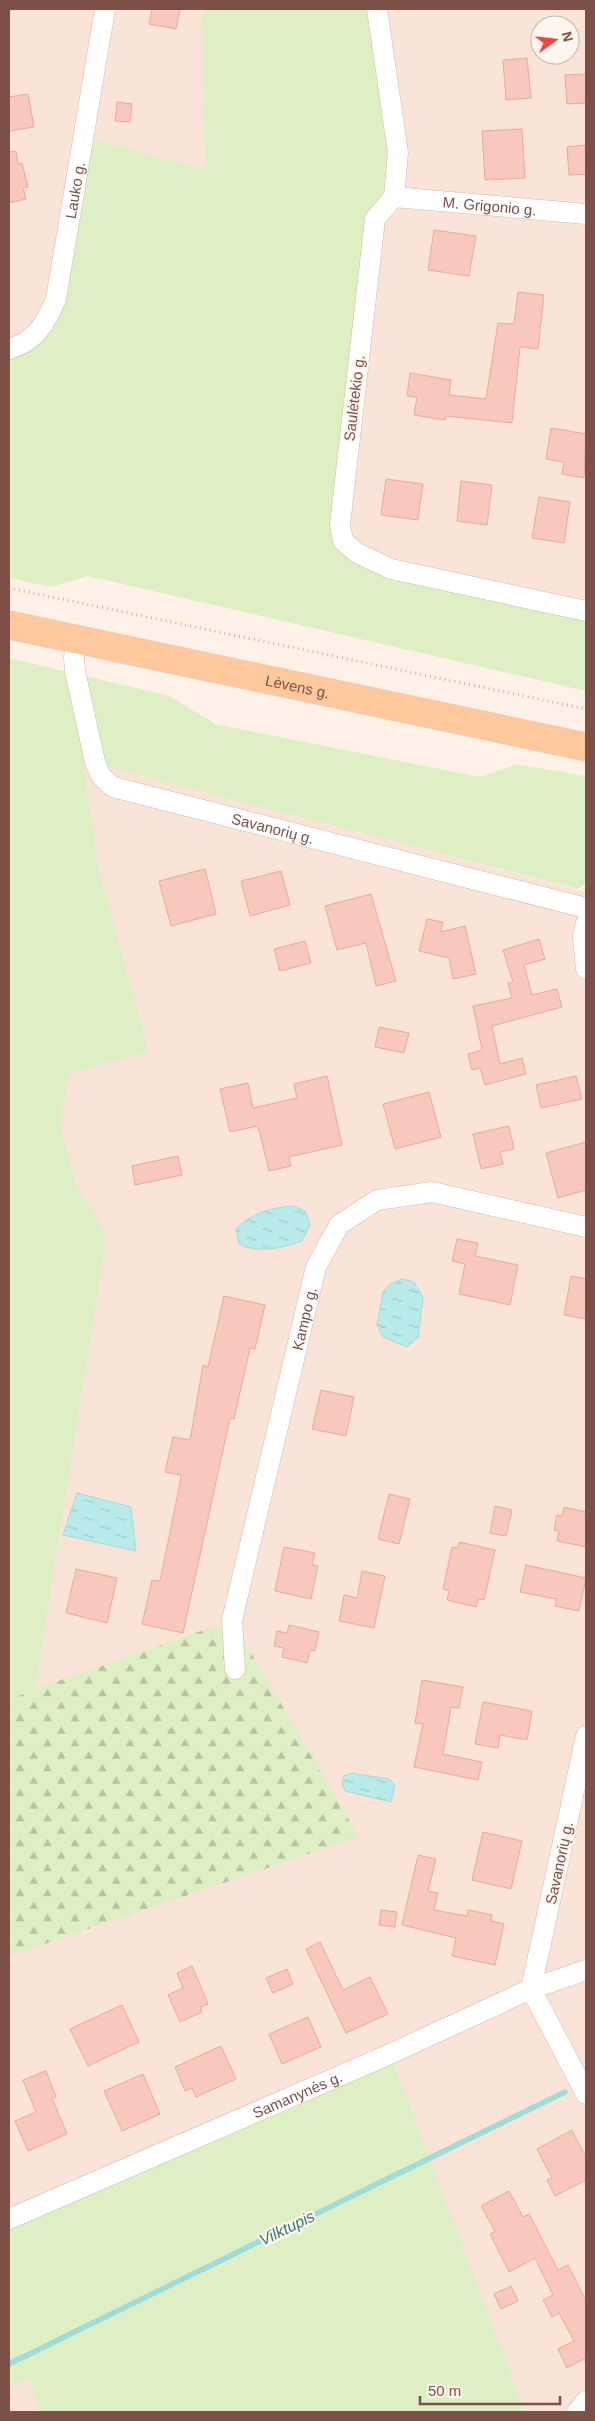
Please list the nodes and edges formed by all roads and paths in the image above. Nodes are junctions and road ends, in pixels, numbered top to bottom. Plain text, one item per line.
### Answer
1 (105, 9) edge
2 (377, 9) edge
3 (394, 197) junction
4 (586, 214) edge
5 (9, 349) edge
6 (9, 588) edge
7 (586, 611) edge
8 (9, 625) edge
9 (76, 639) junction
10 (586, 709) edge
11 (586, 747) edge
12 (586, 908) edge
13 (586, 923) edge
14 (586, 968) edge
15 (586, 1227) edge
16 (235, 1669) dead end
17 (586, 1736) edge
18 (586, 1970) edge
19 (531, 1989) junction
20 (586, 2094) edge
21 (9, 2219) edge
22 (586, 2401) edge
23 (577, 2412) edge

1 - 5 street, Lauko g.
2 - 3 street
3 - 4 street, M. Grigonio g.
3 - 7 street, Saulėtekio g.
6 - 10 path
8 - 9 main road, Lėvens g.
9 - 11 main road, Lėvens g.
9 - 12 street, Savanorių g.
13 - 14 street
15 - 16 street, Kampo g.
17 - 19 street, Savanorių g.
18 - 19 street, Samanynės g.
19 - 20 street
19 - 21 street, Samanynės g.
22 - 23 street

